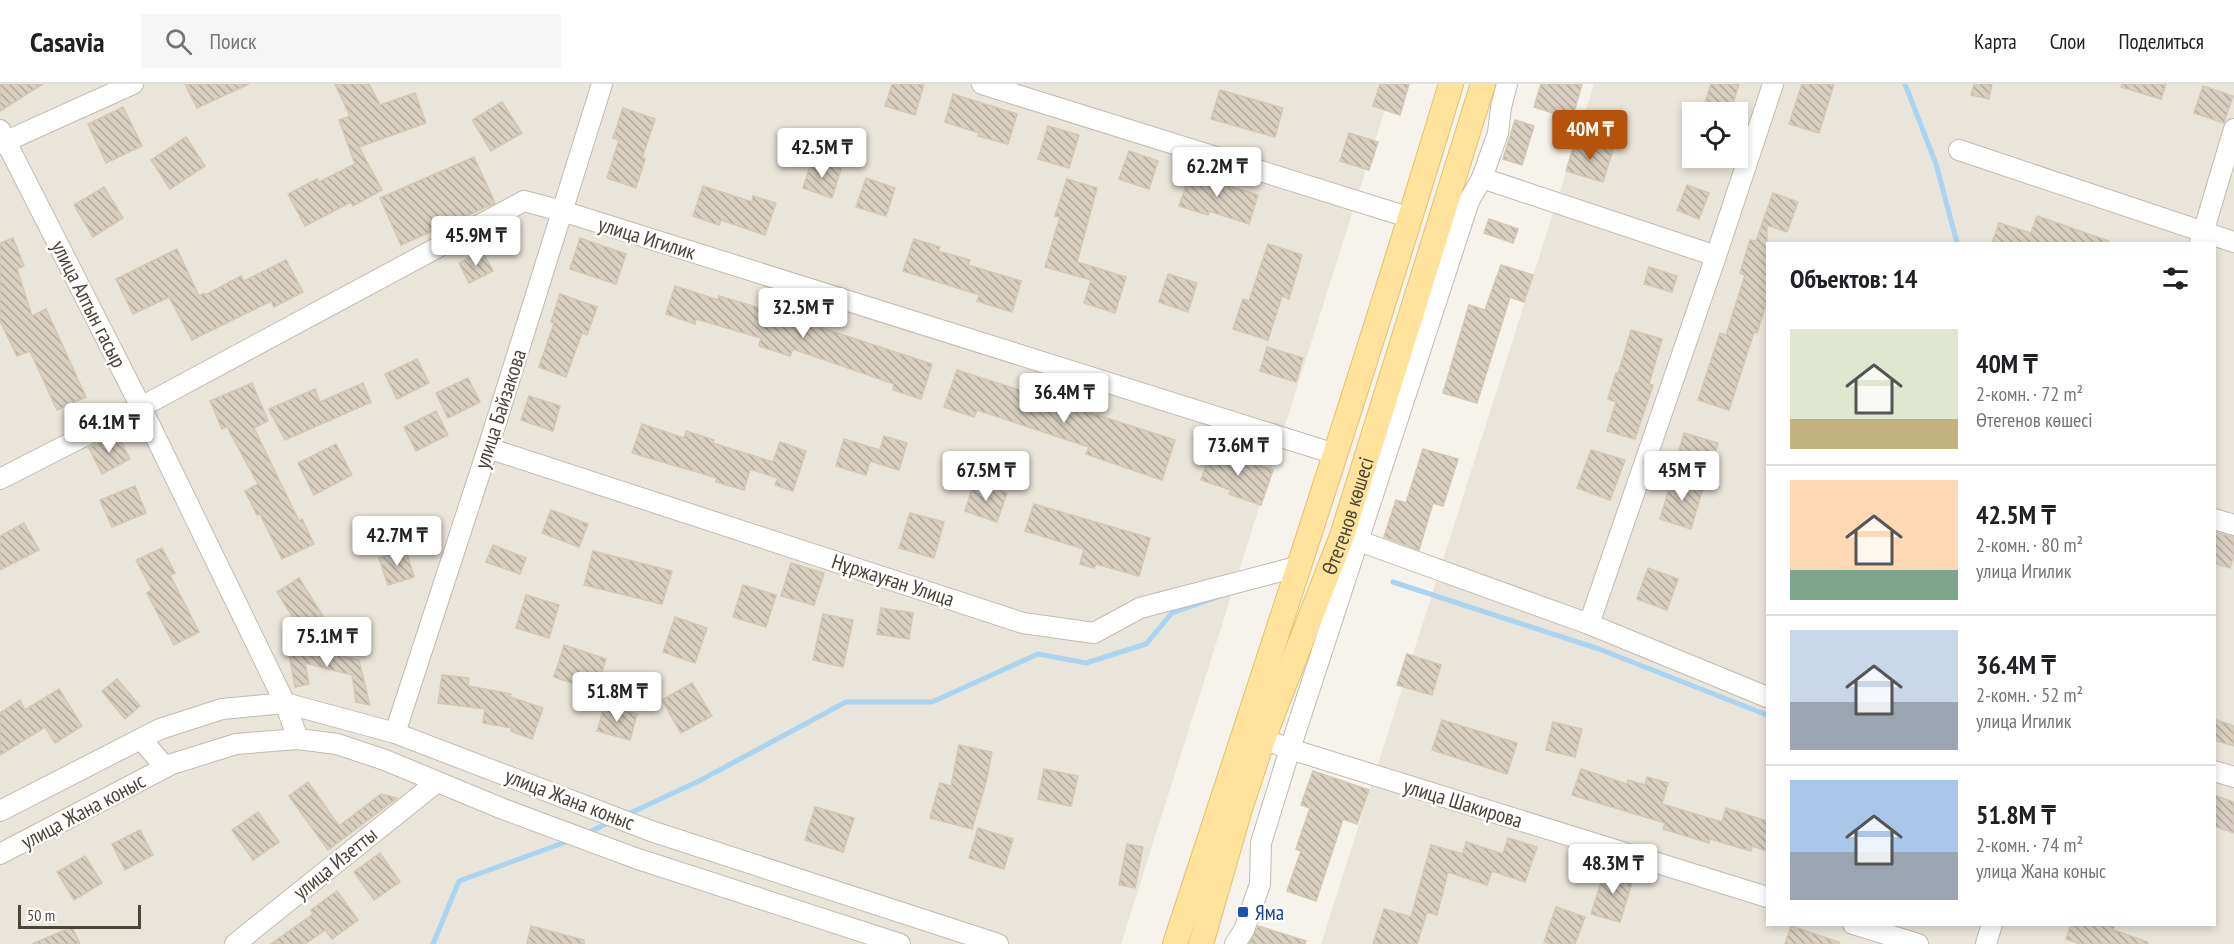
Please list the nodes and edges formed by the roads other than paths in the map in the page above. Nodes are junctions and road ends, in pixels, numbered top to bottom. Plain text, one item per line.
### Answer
1 (133, 84) edge
2 (602, 84) edge
3 (982, 84) edge
4 (1451, 84) edge
5 (1484, 84) edge
6 (1507, 84) edge
7 (1773, 84) edge
8 (2234, 129) edge
9 (2, 138) edge
10 (1959, 150) dead end
11 (1482, 178) junction
12 (562, 211) junction
13 (1411, 218) junction
14 (2201, 238) edge
15 (2234, 242) edge
16 (1716, 256) junction
17 (1377, 325) junction
18 (1406, 333) junction
19 (141, 407) junction
20 (488, 448) junction
21 (1335, 453) junction
22 (0, 479) edge
23 (2216, 520) edge
24 (2234, 525) edge
25 (1351, 539) junction
26 (1300, 566) junction
27 (1589, 624) junction
28 (1766, 697) edge
29 (285, 703) junction
30 (395, 732) junction
31 (141, 739) junction
32 (298, 739) junction
33 (1263, 739) junction
34 (1290, 749) junction
35 (165, 767) junction
36 (2216, 772) edge
37 (2234, 777) edge
38 (437, 782) junction
39 (0, 811) edge
40 (0, 854) edge
41 (1766, 897) edge
42 (1860, 926) edge
43 (1991, 926) edge
44 (235, 944) edge
45 (900, 944) edge
46 (998, 944) edge
47 (1175, 944) edge
48 (1201, 944) edge
49 (1235, 944) edge
50 (1918, 944) edge
51 (1986, 944) edge

1 - 9 street
2 - 12 street, улица Байзакова
3 - 13 street
4 - 13 main road, Өтегенов көшесі
5 - 18 main road, Өтегенов көшесі
6 - 11 street
7 - 16 street
8 - 14 street
9 - 19 street, улица Алтын гасыр
10 - 14 street
11 - 16 street
11 - 25 street
12 - 19 street, улица Игилик
12 - 20 street, улица Байзакова
12 - 21 street, улица Игилик
13 - 17 main road, Өтегенов көшесі
14 - 15 street
16 - 27 street
17 - 18 main road
17 - 21 main road, Өтегенов көшесі
18 - 25 main road, Өтегенов көшесі
19 - 22 street, улица Игилик
19 - 29 street, улица Алтын гасыр
20 - 26 street, Нұржауған Улица
20 - 30 street, улица Байзакова
21 - 26 main road, Өтегенов көшесі
23 - 24 street
25 - 27 street
25 - 33 main road, Өтегенов көшесі
25 - 34 street
26 - 47 main road, Өтегенов көшесі
27 - 28 street
29 - 30 street, улица Жана коныс
29 - 31 street, улица Жана коныс
29 - 32 street, улица Алтын гасыр
30 - 46 street, улица Жана коныс
31 - 35 street, улица Жана коныс
31 - 39 street, улица Жана коныс
32 - 35 street, улица Жана коныс
32 - 38 street, улица Жана коныс
33 - 34 street, улица Шакирова
33 - 48 main road, Өтегенов көшесі
34 - 41 street, улица Шакирова
34 - 49 street
35 - 40 street, улица Жана коныс
36 - 37 street
38 - 44 street, улица Изетты
38 - 45 street, улица Жана коныс
42 - 50 street
43 - 51 street

